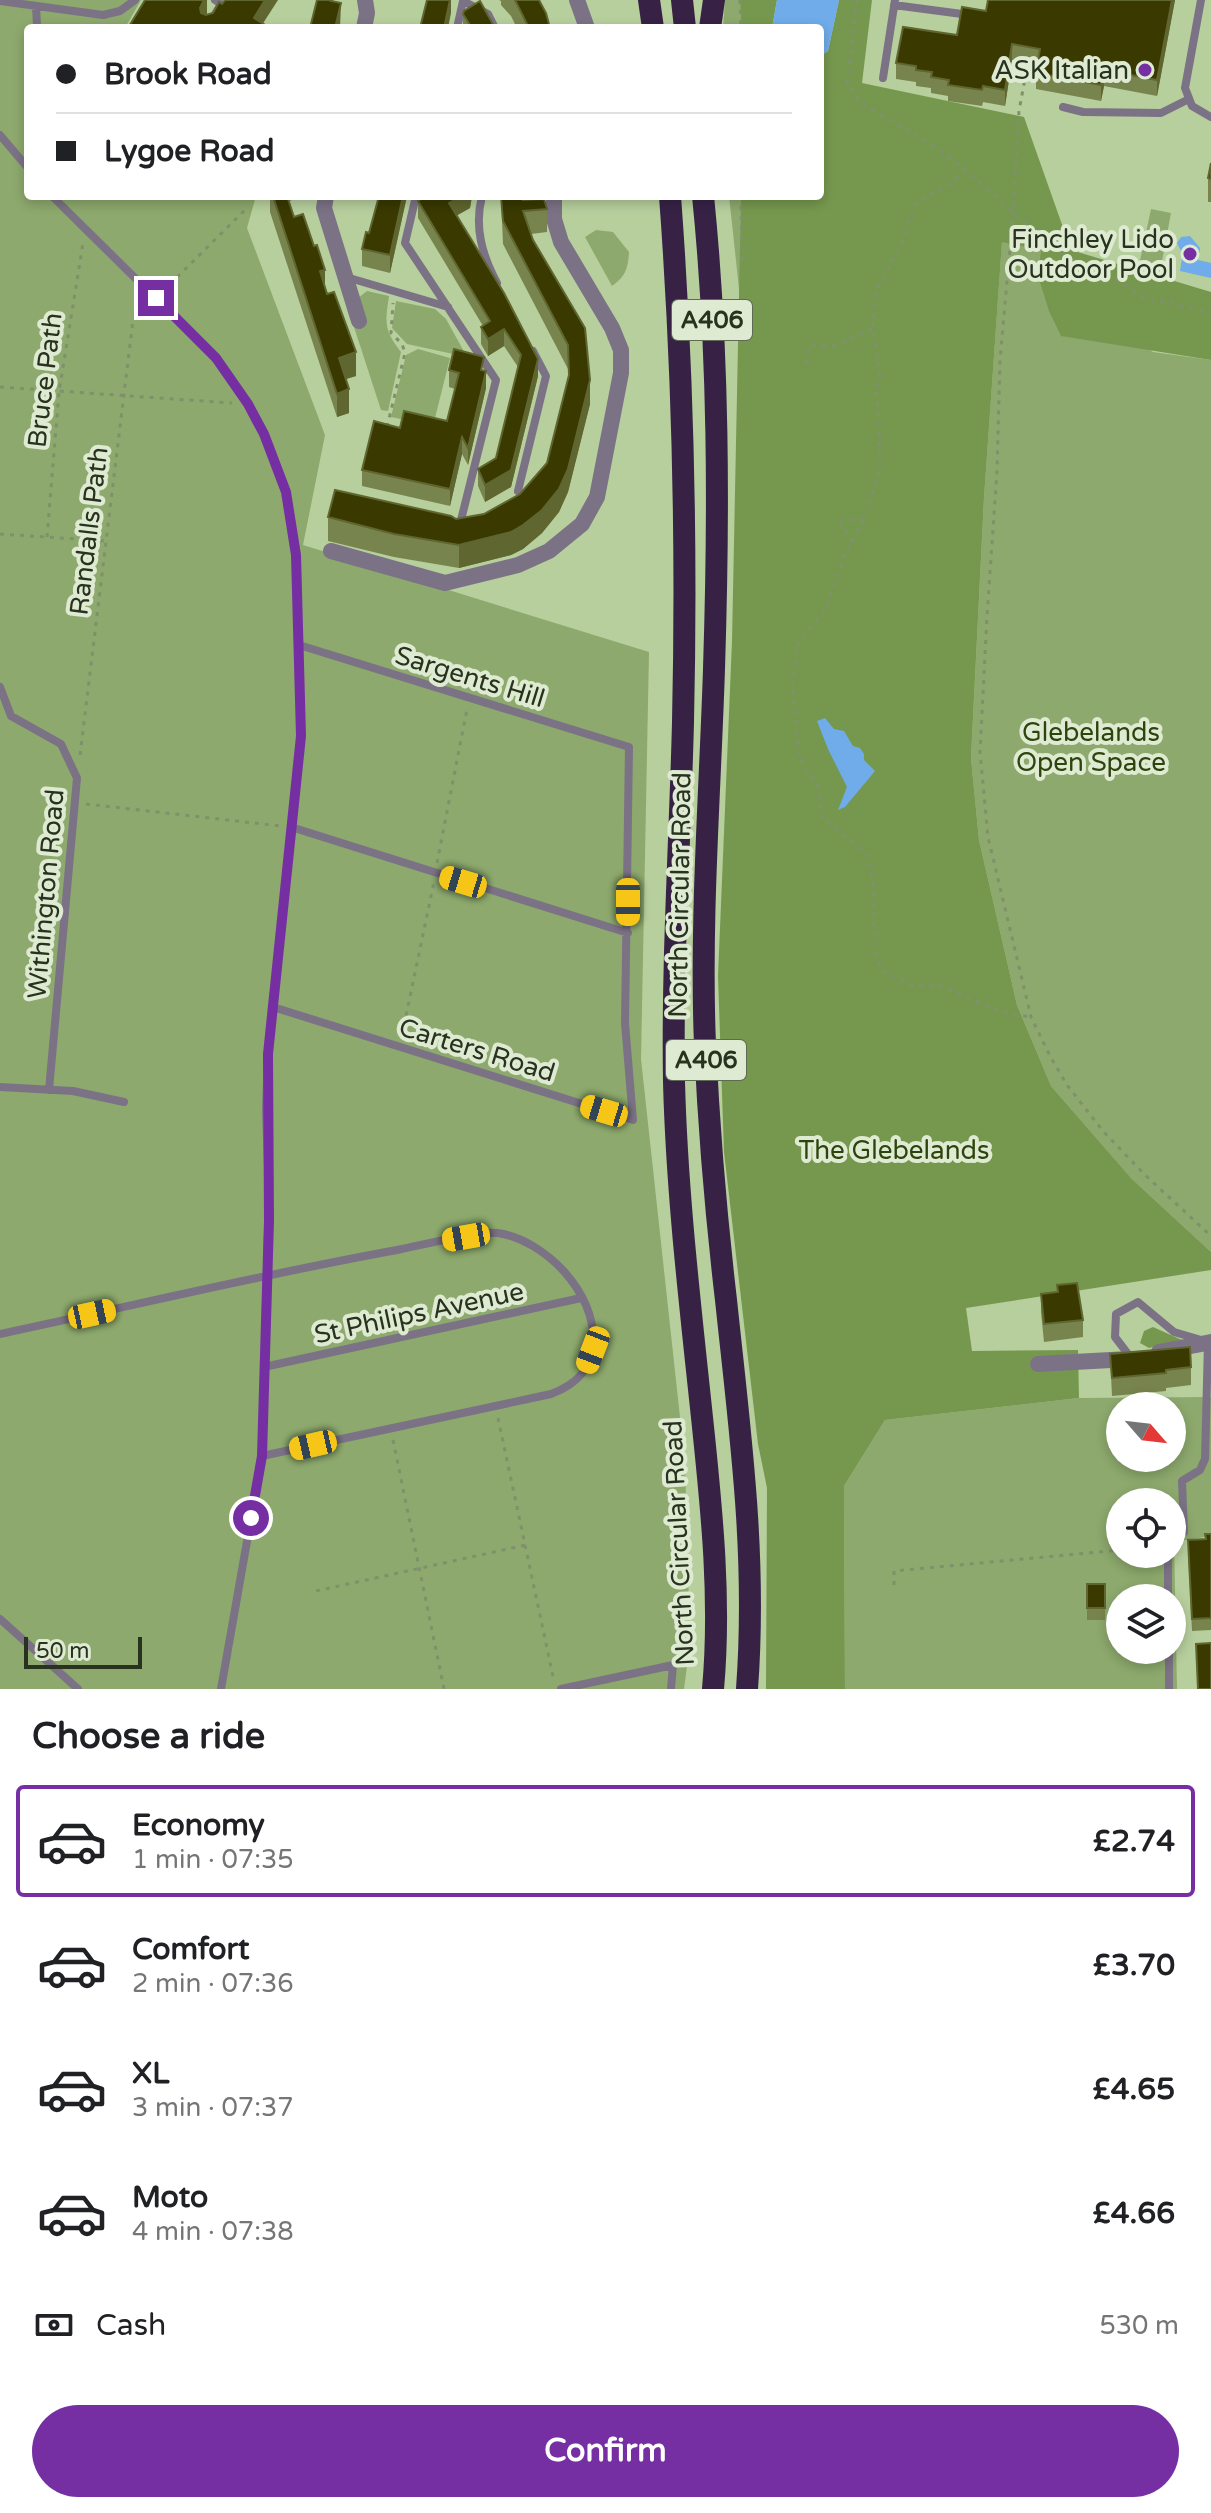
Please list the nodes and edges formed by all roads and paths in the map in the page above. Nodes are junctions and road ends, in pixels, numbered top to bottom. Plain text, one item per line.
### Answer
1 (135, 0) edge
2 (365, 0) edge
3 (577, 0) edge
4 (649, 0) edge
5 (682, 0) edge
6 (714, 0) edge
7 (740, 0) edge
8 (857, 0) edge
9 (1201, 0) edge
10 (0, 1) edge
11 (220, 1) edge
12 (463, 1) edge
13 (894, 2) edge
14 (36, 7) junction
15 (962, 14) edge
16 (37, 24) edge
17 (209, 24) edge
18 (365, 24) edge
19 (458, 24) edge
20 (493, 24) edge
21 (586, 24) edge
22 (652, 24) edge
23 (685, 24) edge
24 (711, 24) edge
25 (741, 24) edge
26 (1029, 56) edge
27 (883, 78) dead end
28 (1189, 99) junction
29 (1063, 107) dead end
30 (1211, 117) edge
31 (0, 135) edge
32 (24, 163) edge
33 (966, 170) junction
34 (56, 200) edge
35 (325, 200) edge
36 (415, 200) edge
37 (481, 200) edge
38 (554, 200) edge
39 (670, 200) edge
40 (741, 200) edge
41 (704, 201) edge
42 (245, 210) dead end
43 (1013, 214) junction
44 (85, 228) junction
45 (742, 262) dead end
46 (344, 276) junction
47 (499, 286) edge
48 (395, 291) junction
49 (156, 298) junction
50 (448, 307) junction
51 (1211, 313) edge
52 (359, 321) dead end
53 (873, 328) junction
54 (527, 340) edge
55 (807, 363) dead end
56 (0, 387) edge
57 (59, 392) junction
58 (122, 397) junction
59 (248, 404) junction
60 (384, 436) edge
61 (518, 491) edge
62 (864, 520) junction
63 (0, 534) edge
64 (457, 536) edge
65 (47, 537) junction
66 (107, 541) junction
67 (853, 542) junction
68 (331, 551) dead end
69 (299, 645) junction
70 (0, 687) edge
71 (629, 747) joint
72 (77, 778) junction
73 (74, 803) junction
74 (291, 827) junction
75 (628, 933) junction
76 (273, 1007) junction
77 (1031, 1017) junction
78 (0, 1087) edge
79 (49, 1090) junction
80 (124, 1102) dead end
81 (1211, 1236) edge
82 (268, 1276) junction
83 (581, 1298) junction
84 (0, 1334) edge
85 (1210, 1342) edge
86 (1131, 1358) junction
87 (1038, 1364) dead end
88 (264, 1367) junction
89 (496, 1407) junction
90 (391, 1428) junction
91 (262, 1456) junction
92 (1182, 1488) edge
93 (526, 1545) junction
94 (1106, 1551) edge
95 (419, 1567) junction
96 (894, 1585) dead end
97 (316, 1591) dead end
98 (0, 1619) edge
99 (1169, 1664) edge
100 (78, 1689) edge
101 (221, 1689) edge
102 (444, 1689) edge
103 (558, 1689) edge
104 (671, 1689) edge
105 (713, 1689) edge
106 (747, 1689) edge
107 (1169, 1689) edge

1 - 14 lane
2 - 18 street
3 - 21 street
4 - 22 highway
5 - 23 highway
6 - 24 highway
7 - 25 path
8 - 33 path
9 - 28 lane
10 - 14 lane
11 - 17 lane
12 - 19 lane
12 - 20 lane
13 - 15 lane
13 - 27 lane
14 - 16 lane
26 - 43 path
28 - 29 lane
28 - 30 lane
31 - 32 lane
33 - 43 path
33 - 53 path
34 - 44 lane
35 - 46 street
36 - 50 lane
37 - 47 lane
38 - 68 street
39 - 105 highway, North Circular Road / A406
40 - 45 path
41 - 106 highway, North Circular Road / A406
42 - 49 path, Randalls Path
43 - 51 path
43 - 77 path
44 - 49 lane
44 - 57 path, Bruce Path
46 - 48 lane
46 - 52 street
48 - 50 lane
48 - 60 path
49 - 58 path, Randalls Path
49 - 59 lane
50 - 64 lane
53 - 55 path
53 - 62 path
54 - 61 lane
56 - 57 path
57 - 58 path
57 - 65 path, Bruce Path
58 - 59 path
58 - 66 path, Randalls Path
59 - 69 lane
62 - 67 path
62 - 67 path
63 - 65 path
65 - 66 path
66 - 72 path, Randalls Path
67 - 77 path
69 - 71 lane, Sargents Hill
69 - 74 lane
70 - 72 lane, Withington Road
71 - 75 lane, Carters Road
72 - 73 lane, Withington Road
73 - 74 path
73 - 79 lane, Withington Road
74 - 75 lane
74 - 76 lane
75 - 76 lane, Carters Road
76 - 82 lane
77 - 81 path
78 - 79 lane
79 - 80 lane
82 - 83 lane
82 - 84 lane
82 - 88 lane
83 - 88 lane, St Philips Avenue
83 - 89 lane
85 - 86 street
85 - 86 lane
85 - 92 lane
86 - 87 street
88 - 91 lane
89 - 90 lane
89 - 93 path
90 - 91 lane
90 - 95 path
91 - 101 lane
93 - 95 path
93 - 103 path
94 - 96 path
95 - 97 path
95 - 102 path
98 - 100 lane
99 - 107 lane
103 - 104 lane

